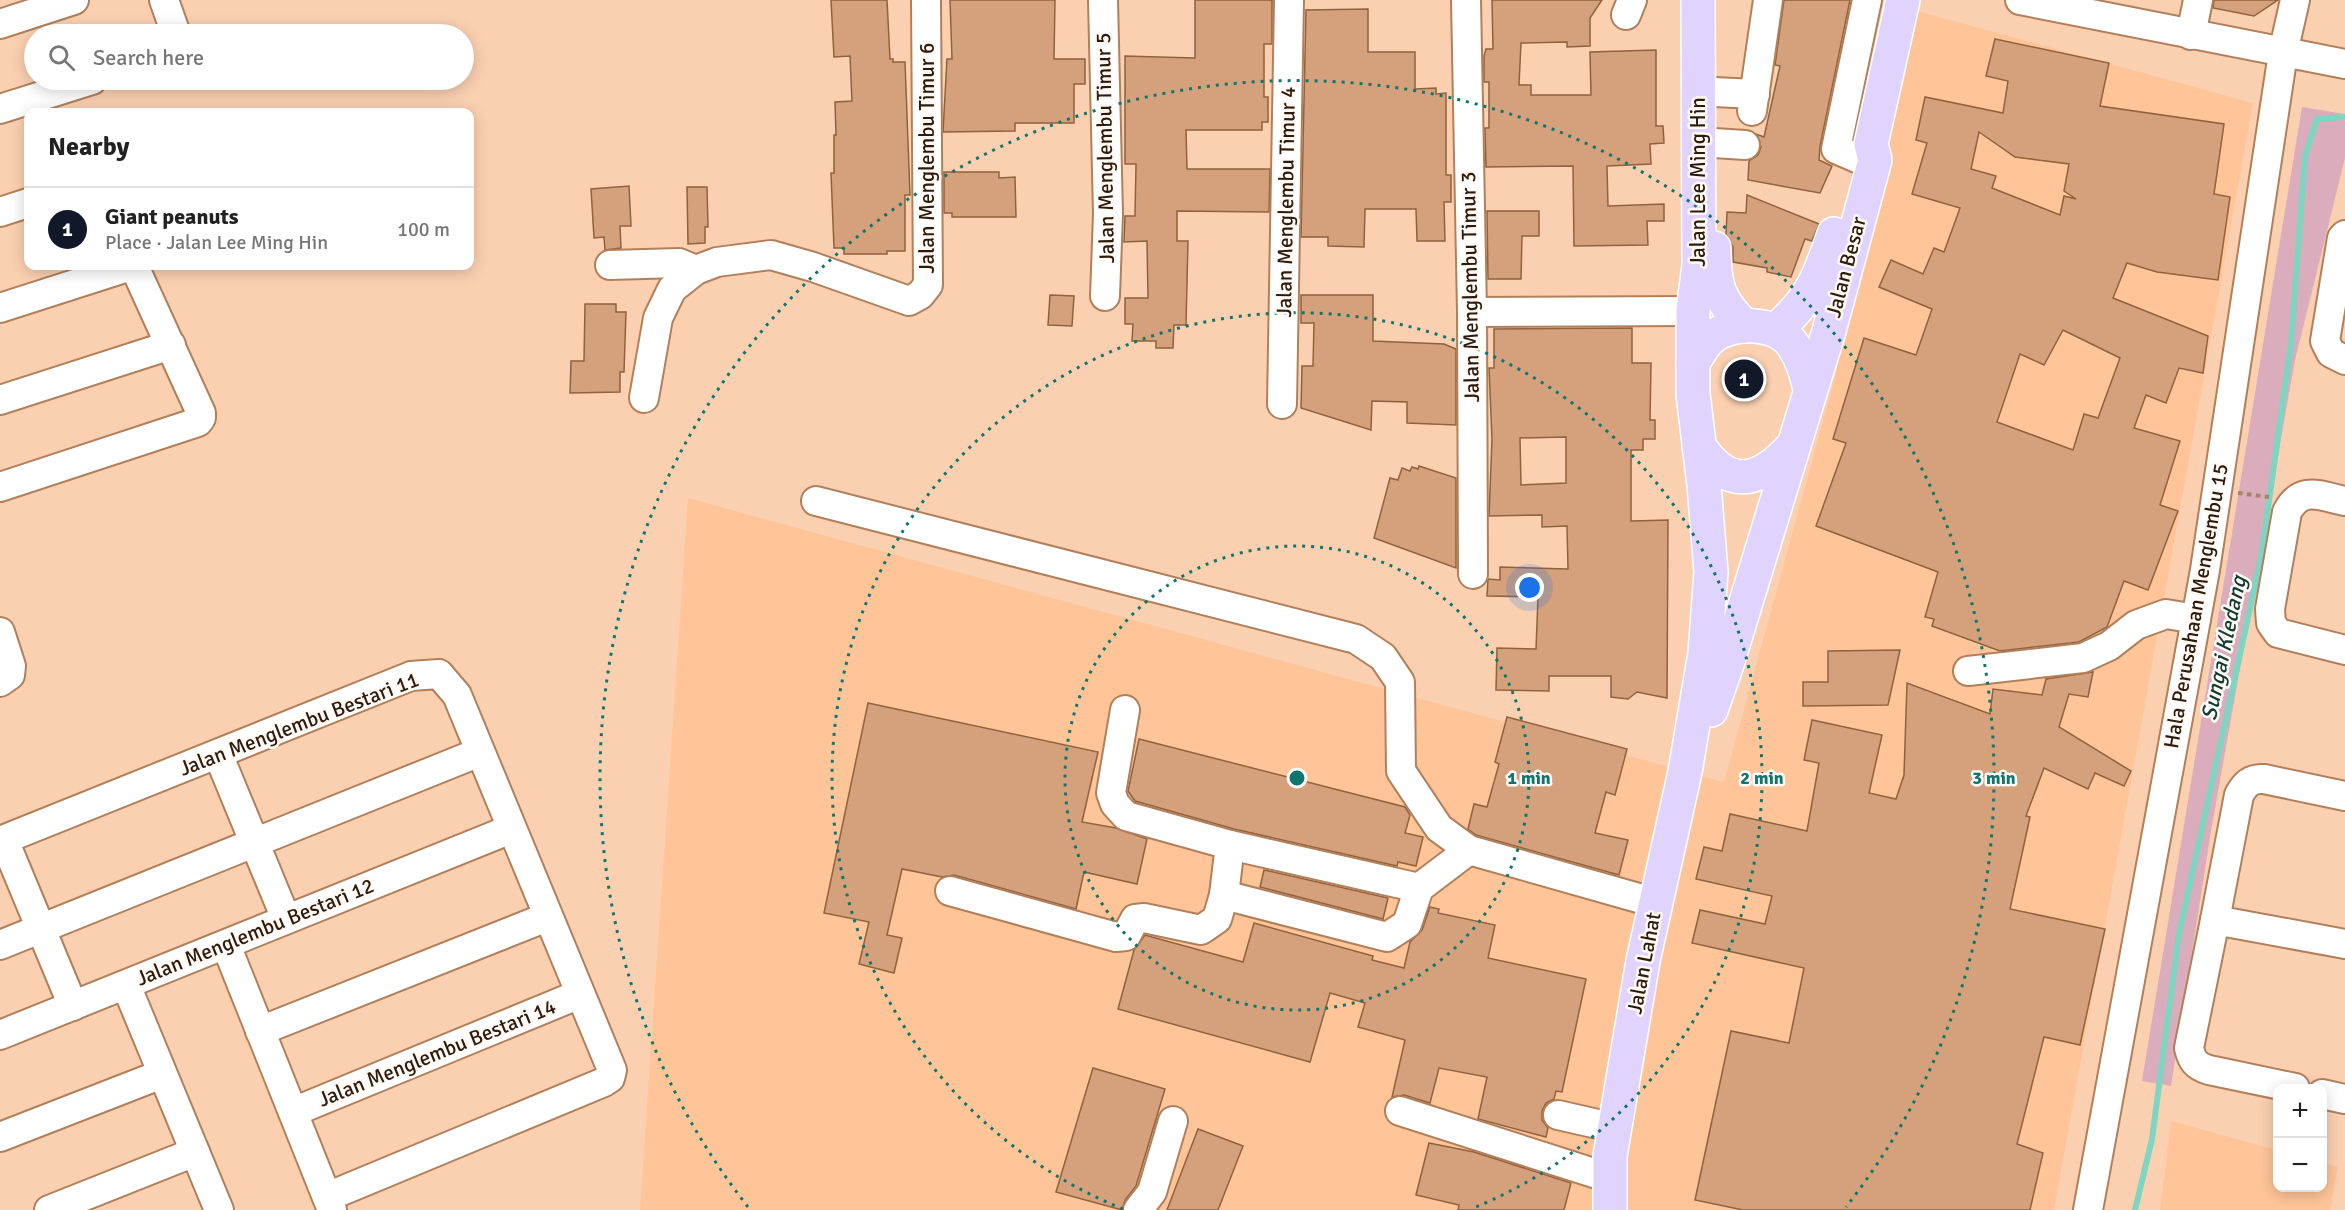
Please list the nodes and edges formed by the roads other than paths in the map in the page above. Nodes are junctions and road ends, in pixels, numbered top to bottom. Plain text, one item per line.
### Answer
1 (74, 0) edge
2 (164, 0) edge
3 (926, 0) edge
4 (1103, 0) edge
5 (1289, 0) edge
6 (1466, 0) edge
7 (1698, 0) edge
8 (1715, 0) edge
9 (1768, 0) edge
10 (1867, 0) edge
11 (1903, 0) edge
12 (2023, 0) edge
13 (2198, 0) edge
14 (2295, 0) edge
15 (2110, 9) edge
16 (0, 24) edge
17 (172, 24) edge
18 (2191, 35) junction
19 (2283, 53) junction
20 (2345, 64) edge
21 (76, 90) edge
22 (1714, 92) junction
23 (57, 102) edge
24 (0, 109) edge
25 (1865, 152) junction
26 (24, 204) edge
27 (0, 212) edge
28 (2345, 235) edge
29 (610, 265) dead end
30 (119, 270) edge
31 (134, 270) edge
32 (696, 270) junction
33 (1105, 296) dead end
34 (0, 308) edge
35 (1693, 311) junction
36 (1472, 312) junction
37 (1761, 328) junction
38 (171, 345) junction
39 (2345, 360) edge
40 (1693, 363) junction
41 (1810, 389) junction
42 (644, 398) dead end
43 (0, 400) edge
44 (1282, 404) dead end
45 (1699, 446) junction
46 (1793, 446) junction
47 (0, 487) edge
48 (816, 501) dead end
49 (2345, 501) edge
50 (1473, 574) dead end
51 (2196, 619) junction
52 (0, 632) edge
53 (2345, 650) edge
54 (1968, 671) dead end
55 (6, 674) edge
56 (1125, 710) dead end
57 (480, 752) junction
58 (218, 754) junction
59 (1685, 772) junction
60 (2345, 796) edge
61 (511, 829) junction
62 (2, 841) edge
63 (255, 843) junction
64 (1230, 845) junction
65 (1469, 850) junction
66 (1419, 888) junction
67 (950, 891) dead end
68 (1224, 895) junction
69 (1656, 903) junction
70 (547, 916) junction
71 (286, 919) junction
72 (2215, 920) junction
73 (41, 929) junction
74 (2345, 944) edge
75 (0, 945) edge
76 (226, 945) junction
77 (126, 985) junction
78 (580, 994) junction
79 (72, 1006) junction
80 (260, 1031) junction
81 (0, 1035) edge
82 (162, 1074) junction
83 (2273, 1084) edge
84 (2327, 1095) edge
85 (2345, 1099) edge
86 (1400, 1111) dead end
87 (293, 1112) junction
88 (1558, 1115) dead end
89 (1173, 1121) dead end
90 (0, 1137) edge
91 (195, 1152) junction
92 (1608, 1153) junction
93 (330, 1204) edge
94 (48, 1210) edge
95 (219, 1210) edge
96 (1138, 1210) edge
97 (1592, 1210) edge
98 (1610, 1210) edge
99 (2088, 1210) edge

1 - 16 street
2 - 17 street
3 - 32 street, Jalan Menglembu Timur 6
4 - 33 street, Jalan Menglembu Timur 5
5 - 44 street, Jalan Menglembu Timur 4
6 - 36 street, Jalan Menglembu Timur 3
7 - 35 main road, Jalan Lee Ming Hin
8 - 22 main road, Jalan Lee Ming Hin
9 - 22 street
10 - 25 street
11 - 25 main road, Jalan Besar
12 - 15 street
13 - 18 street
14 - 19 street, Hala Perusahaan Menglembu 15
15 - 18 street
18 - 19 street
19 - 20 street
19 - 51 street, Hala Perusahaan Menglembu 15
21 - 23 street
22 - 37 main road, Jalan Lee Ming Hin
23 - 24 street
25 - 37 main road, Jalan Besar
25 - 41 main road, Jalan Besar
26 - 27 street
28 - 39 street
29 - 32 street
30 - 34 street
31 - 38 street
32 - 42 street, Jalan Menglembu Timur 6
35 - 36 street
35 - 40 main road, Jalan Lee Ming Hin
36 - 50 street, Jalan Menglembu Timur 3
37 - 40 main road
37 - 41 main road
38 - 43 street
38 - 47 street
40 - 45 main road
41 - 46 main road
45 - 46 main road
45 - 59 main road, Jalan Lahat
46 - 59 main road, Jalan Lahat
48 - 65 street
49 - 53 street
51 - 54 street
51 - 99 street, Hala Perusahaan Menglembu 15
52 - 55 street
56 - 64 street
57 - 58 street, Jalan Menglembu Bestari 11
57 - 61 street, Jalan Menglembu Bestari 11
57 - 63 street
58 - 62 street, Jalan Menglembu Bestari 11
58 - 63 street
59 - 69 main road, Jalan Lahat
60 - 72 street
61 - 70 street, Jalan Menglembu Bestari 11
61 - 71 street, Jalan Menglembu Bestari 12
62 - 73 street
63 - 71 street
63 - 73 street
64 - 66 street
64 - 68 street
65 - 66 street
65 - 69 street
66 - 68 street
67 - 68 street
69 - 92 main road, Jalan Lahat
70 - 78 street, Jalan Menglembu Bestari 11
70 - 80 street
71 - 76 street, Jalan Menglembu Bestari 12
72 - 74 street
72 - 83 street
73 - 75 street
73 - 79 street
76 - 77 street, Jalan Menglembu Bestari 12
76 - 80 street
77 - 79 street, Jalan Menglembu Bestari 12
77 - 82 street
78 - 87 street, Jalan Menglembu Bestari 14
78 - 93 street, Jalan Menglembu Bestari 11
79 - 81 street, Jalan Menglembu Bestari 12
80 - 87 street
82 - 90 street
82 - 91 street
84 - 85 street
86 - 92 street
87 - 93 street
88 - 92 street
89 - 96 street
91 - 94 street
91 - 95 street
92 - 97 main road, Jalan Lahat
92 - 98 main road, Jalan Lahat

